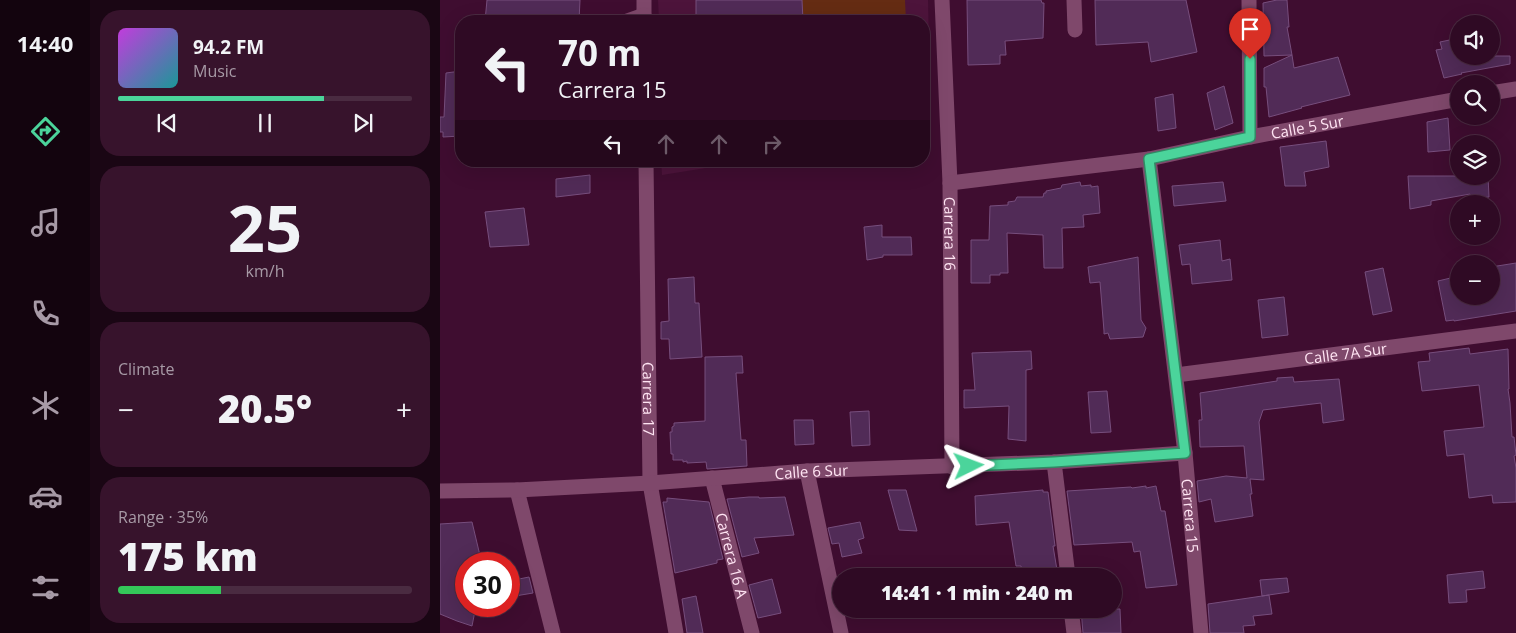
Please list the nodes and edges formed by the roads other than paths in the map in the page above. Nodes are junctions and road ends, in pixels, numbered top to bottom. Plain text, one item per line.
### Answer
1 (644, 0) edge
2 (942, 0) edge
3 (1074, 0) edge
4 (1249, 0) edge
5 (644, 15) edge
6 (1075, 30) dead end
7 (1516, 89) edge
8 (1500, 92) edge
9 (1450, 101) edge
10 (1250, 137) junction
11 (1149, 159) junction
12 (646, 167) edge
13 (950, 183) junction
14 (1516, 331) edge
15 (1176, 375) junction
16 (1185, 453) junction
17 (1054, 462) junction
18 (952, 467) junction
19 (807, 471) junction
20 (712, 478) junction
21 (650, 483) junction
22 (517, 490) junction
23 (440, 491) edge
24 (1067, 568) edge
25 (1073, 618) edge
26 (553, 633) edge
27 (676, 633) edge
28 (752, 633) edge
29 (841, 633) edge
30 (1074, 633) edge
31 (1201, 633) edge

1 - 5 street
2 - 13 street, Carrera 16
3 - 6 street
4 - 10 street
7 - 8 street
9 - 10 street, Calle 5 Sur
10 - 11 street, Calle 5 Sur
11 - 13 street, Calle 5 Sur
11 - 15 street, Carrera 15
12 - 21 street, Carrera 17
13 - 18 street, Carrera 16
14 - 15 street, Calle 7A Sur
15 - 16 street, Carrera 15
16 - 17 street, Calle 6 Sur
16 - 31 street, Carrera 15
17 - 18 street, Calle 6 Sur
17 - 24 street
18 - 19 street, Calle 6 Sur
19 - 20 street, Calle 6 Sur
19 - 29 street
20 - 21 street, Calle 6 Sur
20 - 28 street, Carrera 16 A
21 - 22 street, Calle 6 Sur
21 - 27 street, Carrera 17
22 - 23 street, Calle 6 Sur
22 - 26 street
25 - 30 street

